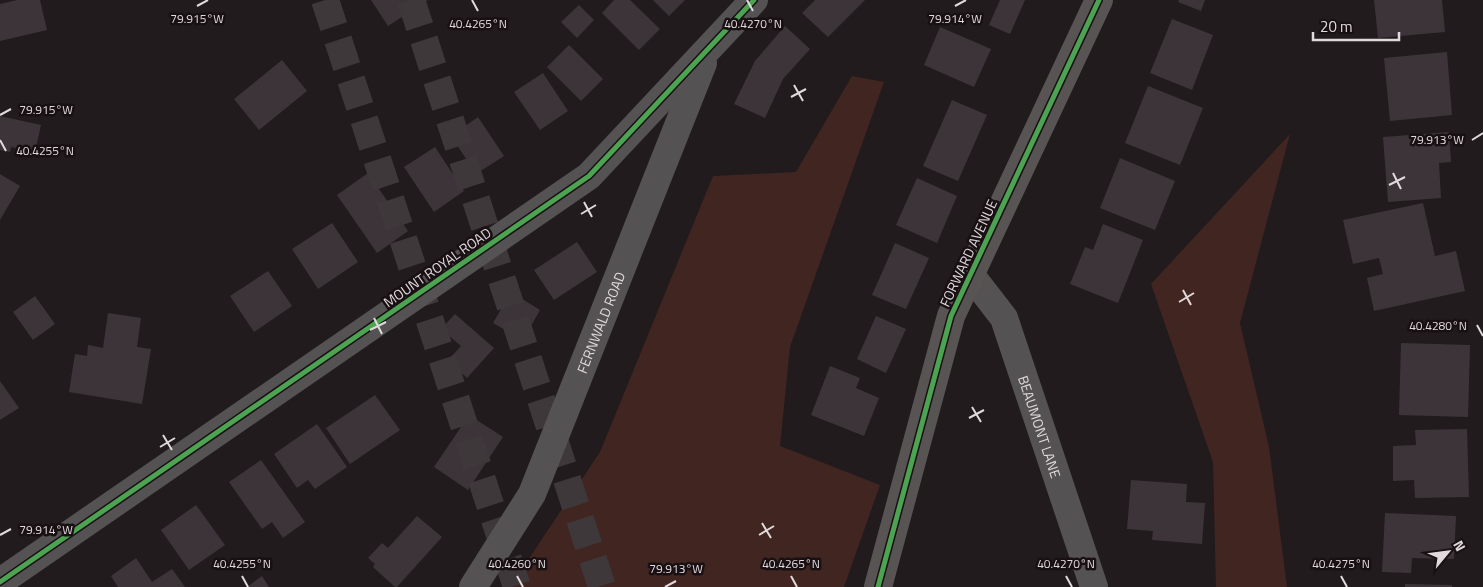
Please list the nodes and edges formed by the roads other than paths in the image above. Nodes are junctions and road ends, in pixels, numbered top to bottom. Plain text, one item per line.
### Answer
1 (754, 0) edge
2 (1099, 0) edge
3 (709, 48) junction
4 (970, 274) junction
5 (0, 582) edge
6 (473, 587) edge
7 (878, 587) edge
8 (1094, 587) edge

1 - 3 street, MOUNT ROYAL ROAD
2 - 4 main road, FORWARD AVENUE
3 - 5 street, MOUNT ROYAL ROAD
3 - 6 street, FERNWALD ROAD
4 - 7 main road, FORWARD AVENUE
4 - 8 street, BEAUMONT LANE

